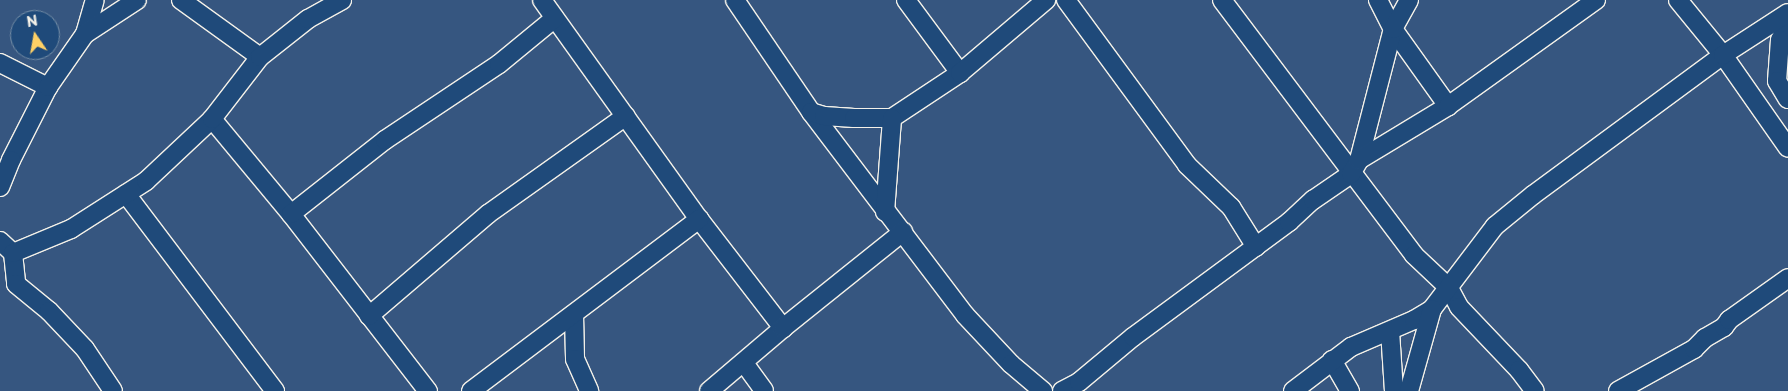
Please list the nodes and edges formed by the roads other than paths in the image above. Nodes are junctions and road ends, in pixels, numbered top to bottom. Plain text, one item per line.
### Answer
1 (94, 0) edge
2 (137, 0) edge
3 (181, 0) edge
4 (342, 0) edge
5 (542, 0) edge
6 (735, 0) edge
7 (906, 0) edge
8 (1046, 0) edge
9 (1066, 0) edge
10 (1222, 0) edge
11 (1378, 0) edge
12 (1409, 0) edge
13 (1596, 0) edge
14 (1678, 0) edge
15 (1788, 13) edge
16 (555, 18) junction
17 (1788, 25) edge
18 (1393, 29) junction
19 (86, 34) junction
20 (1723, 54) junction
21 (260, 57) junction
22 (0, 64) edge
23 (960, 73) junction
24 (48, 87) junction
25 (1788, 99) edge
26 (1448, 106) junction
27 (811, 112) junction
28 (626, 116) junction
29 (892, 118) junction
30 (212, 119) junction
31 (1788, 148) edge
32 (1355, 167) junction
33 (0, 187) edge
34 (126, 194) junction
35 (886, 212) junction
36 (291, 214) junction
37 (699, 219) junction
38 (903, 232) junction
39 (0, 241) edge
40 (1256, 247) junction
41 (12, 253) junction
42 (0, 274) edge
43 (1788, 278) edge
44 (16, 284) junction
45 (1449, 288) junction
46 (1432, 309) junction
47 (574, 314) junction
48 (369, 316) junction
49 (783, 328) junction
50 (1390, 331) junction
51 (1332, 360) junction
52 (744, 363) junction
53 (113, 391) edge
54 (275, 391) edge
55 (428, 391) edge
56 (472, 391) edge
57 (588, 391) edge
58 (709, 391) edge
59 (764, 391) edge
60 (1042, 391) edge
61 (1062, 391) edge
62 (1293, 391) edge
63 (1350, 391) edge
64 (1394, 391) edge
65 (1409, 391) edge
66 (1534, 391) edge
67 (1618, 391) edge

1 - 19 street
2 - 19 street
3 - 21 street
4 - 21 street
5 - 16 street
6 - 27 street
7 - 23 street
8 - 23 street
9 - 40 street
10 - 32 street
11 - 18 street
12 - 18 street
13 - 26 street
14 - 20 street
15 - 20 street
16 - 28 street
16 - 36 street
17 - 25 street
18 - 26 street
18 - 32 street
19 - 24 street
20 - 31 street
20 - 45 street
21 - 30 street
22 - 24 street
23 - 29 street
24 - 33 street
26 - 32 street
27 - 29 street
27 - 35 street
28 - 37 street
28 - 48 street
29 - 35 street
30 - 34 street
30 - 36 street
32 - 40 street
32 - 45 street
34 - 41 street
34 - 54 street
35 - 38 street
36 - 48 street
37 - 47 street
37 - 49 street
38 - 49 street
38 - 60 street
39 - 41 street
40 - 61 street
41 - 44 street
42 - 44 street
43 - 67 street
44 - 53 street
45 - 46 street
45 - 66 street
46 - 50 street
46 - 65 street
47 - 56 street
47 - 57 street
48 - 55 street
49 - 52 street
50 - 51 street
50 - 64 street
51 - 62 street
51 - 63 street
52 - 58 street
52 - 59 street

